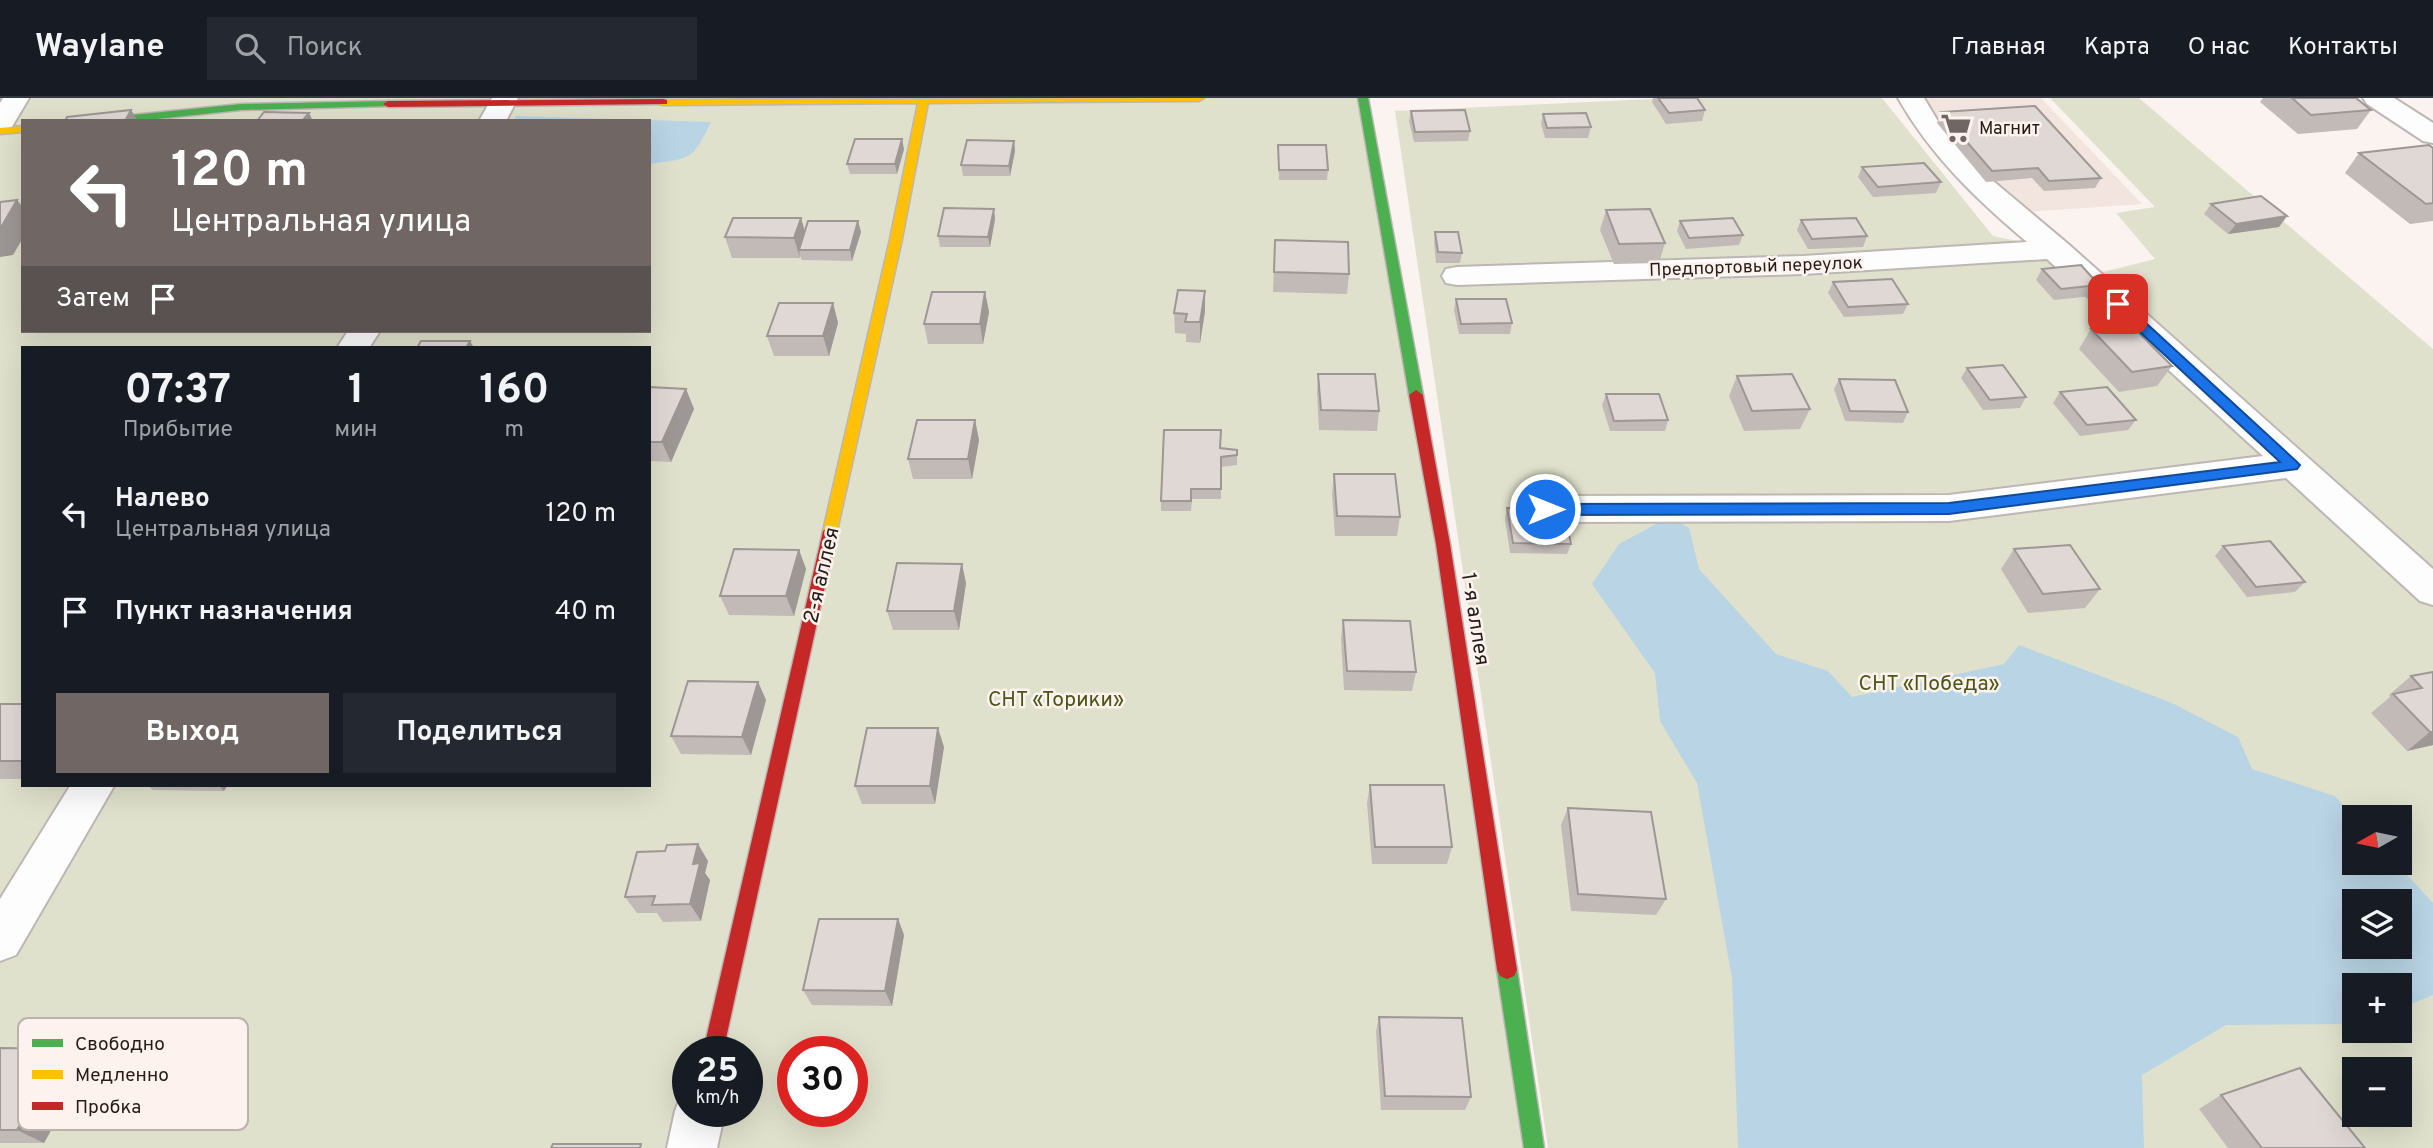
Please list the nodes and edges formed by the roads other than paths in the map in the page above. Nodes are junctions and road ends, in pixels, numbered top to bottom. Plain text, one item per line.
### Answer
1 (16, 98) edge
2 (1199, 98) edge
3 (1363, 98) edge
4 (1911, 98) edge
5 (2376, 98) edge
6 (924, 100) edge
7 (243, 103) edge
8 (500, 107) edge
9 (119, 119) edge
10 (0, 124) edge
11 (21, 129) edge
12 (0, 131) edge
13 (2433, 135) edge
14 (2056, 248) junction
15 (1457, 276) dead end
16 (2292, 465) junction
17 (1545, 509) edge
18 (2433, 591) edge
19 (92, 787) edge
20 (0, 940) edge
21 (717, 1036) edge
22 (697, 1127) edge
23 (692, 1148) edge
24 (1534, 1148) edge

1 - 10 street
2 - 6 street
3 - 24 street, 1-я аллея
4 - 14 street
5 - 13 street
6 - 8 street
6 - 21 street, 2-я аллея
7 - 8 street
7 - 9 street
11 - 12 street
14 - 15 street, Предпортовый переулок
14 - 16 street
16 - 17 street
16 - 18 street
19 - 20 street
22 - 23 street

